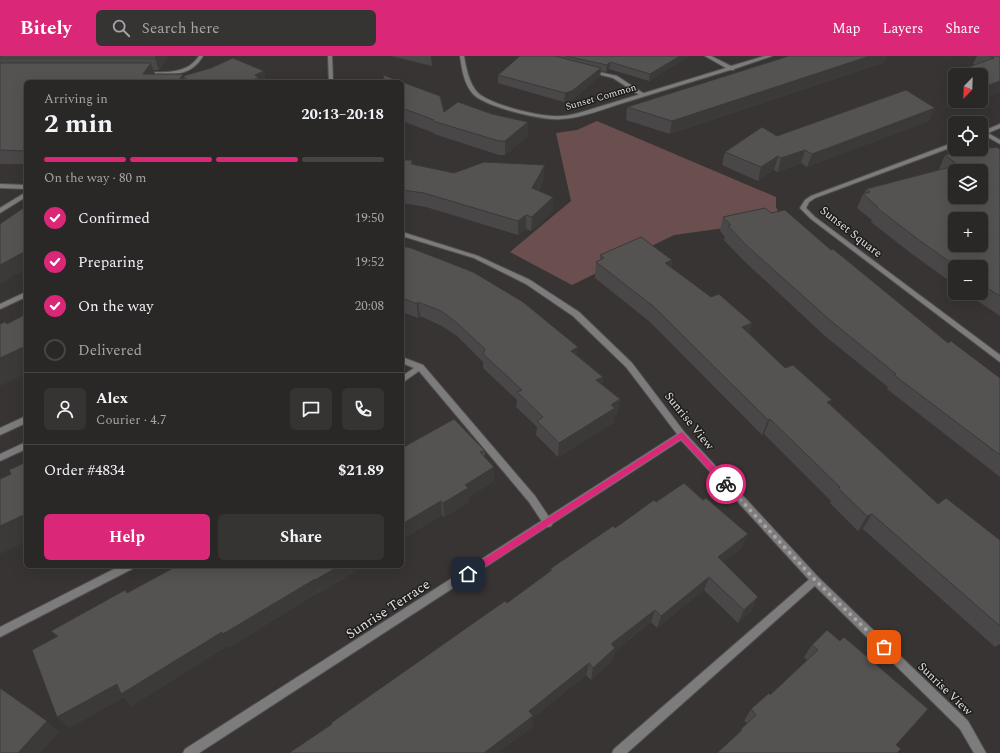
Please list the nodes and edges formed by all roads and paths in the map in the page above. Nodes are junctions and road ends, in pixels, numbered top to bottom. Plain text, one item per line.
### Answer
1 (201, 56) edge
2 (330, 56) edge
3 (462, 56) edge
4 (707, 56) edge
5 (770, 56) edge
6 (586, 69) edge
7 (732, 69) junction
8 (139, 73) edge
9 (330, 80) edge
10 (643, 94) junction
11 (1000, 126) edge
12 (988, 131) edge
13 (988, 136) edge
14 (1000, 142) edge
15 (948, 147) edge
16 (0, 186) edge
17 (24, 188) edge
18 (24, 195) edge
19 (0, 211) edge
20 (404, 235) edge
21 (24, 295) edge
22 (0, 306) edge
23 (1000, 360) edge
24 (404, 361) edge
25 (420, 367) junction
26 (404, 379) edge
27 (24, 420) edge
28 (0, 432) edge
29 (682, 435) junction
30 (24, 446) edge
31 (0, 458) edge
32 (548, 523) junction
33 (125, 568) edge
34 (815, 580) junction
35 (0, 632) edge
36 (189, 753) edge
37 (618, 753) edge
38 (980, 753) edge

1 - 8 street
2 - 9 street
3 - 10 street, Sunset Common
4 - 7 street
5 - 7 street, Sunset Common
6 - 10 street
7 - 10 street, Sunset Common
11 - 12 street
13 - 14 street
15 - 23 street, Sunset Square
16 - 17 street
18 - 19 street
20 - 29 street, Sunrise View
21 - 22 street
24 - 25 street
25 - 26 street
25 - 32 street
27 - 28 street
29 - 32 street, Sunrise Terrace
29 - 34 street, Sunrise View
30 - 31 street
32 - 36 street, Sunrise Terrace
33 - 35 street
34 - 37 street
34 - 38 street, Sunrise View

